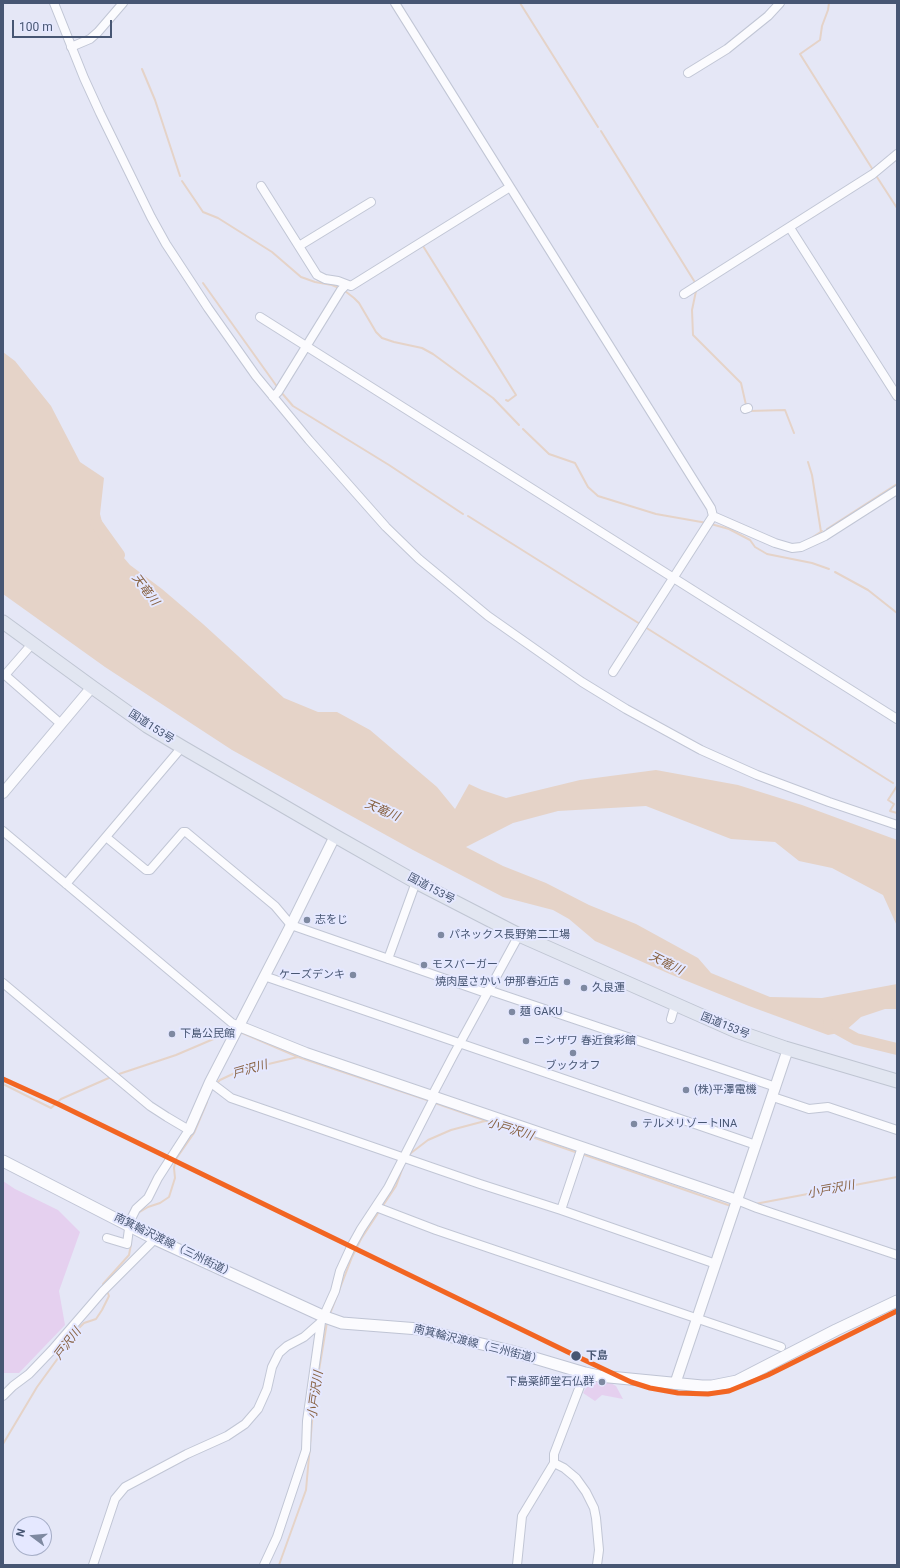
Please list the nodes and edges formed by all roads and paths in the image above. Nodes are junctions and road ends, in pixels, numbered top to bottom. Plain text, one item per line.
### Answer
1 (54, 3) edge
2 (123, 3) edge
3 (395, 3) edge
4 (780, 3) edge
5 (71, 47) junction
6 (688, 73) dead end
7 (897, 154) edge
8 (261, 186) dead end
9 (510, 187) junction
10 (371, 202) dead end
11 (790, 228) junction
12 (299, 246) junction
13 (346, 285) junction
14 (684, 294) dead end
15 (260, 317) dead end
16 (306, 346) junction
17 (897, 396) edge
18 (273, 397) junction
19 (897, 490) edge
20 (710, 520) junction
21 (673, 577) junction
22 (3, 622) edge
23 (32, 644) junction
24 (613, 672) dead end
25 (4, 675) edge
26 (92, 688) junction
27 (897, 719) edge
28 (61, 724) junction
29 (182, 747) junction
30 (3, 793) edge
31 (897, 825) edge
32 (3, 831) edge
33 (334, 836) junction
34 (106, 837) junction
35 (416, 882) junction
36 (66, 884) junction
37 (291, 925) junction
38 (519, 935) junction
39 (388, 959) junction
40 (264, 976) junction
41 (3, 983) edge
42 (487, 991) junction
43 (675, 1005) junction
44 (671, 1019) dead end
45 (239, 1026) junction
46 (460, 1043) junction
47 (788, 1049) junction
48 (897, 1082) edge
49 (213, 1084) junction
50 (774, 1092) junction
51 (434, 1096) junction
52 (189, 1130) junction
53 (897, 1130) edge
54 (756, 1145) junction
55 (582, 1148) junction
56 (406, 1159) junction
57 (3, 1161) edge
58 (738, 1204) junction
59 (379, 1208) junction
60 (561, 1210) junction
61 (130, 1225) junction
62 (107, 1238) dead end
63 (155, 1239) junction
64 (897, 1256) edge
65 (716, 1264) junction
66 (897, 1301) edge
67 (697, 1318) junction
68 (325, 1319) junction
69 (781, 1347) dead end
70 (585, 1373) junction
71 (675, 1384) junction
72 (3, 1396) edge
73 (554, 1463) junction
74 (93, 1565) edge
75 (264, 1565) edge
76 (517, 1565) edge
77 (597, 1565) edge

1 - 5 street
2 - 5 street
3 - 9 street
4 - 6 street
5 - 18 street
7 - 11 street
8 - 12 street
9 - 13 street
9 - 20 street
10 - 12 street
11 - 14 street
11 - 17 street
12 - 13 street
13 - 16 street
15 - 16 street
16 - 18 street
16 - 21 street
18 - 31 street
19 - 20 street
20 - 21 street
21 - 24 street
21 - 27 street
22 - 23 highway, 国道153号
23 - 25 street
23 - 26 highway, 国道153号
25 - 28 street
26 - 28 street
26 - 29 highway, 国道153号
28 - 30 street
29 - 33 highway, 国道153号
29 - 34 street
32 - 36 street
33 - 35 highway, 国道153号
33 - 37 street
34 - 36 street
34 - 37 street
35 - 38 highway, 国道153号
35 - 39 street
36 - 45 street
37 - 39 street
37 - 40 street
38 - 42 street
38 - 43 highway, 国道153号
39 - 42 street
40 - 45 street
40 - 46 street
41 - 52 street
42 - 46 street
42 - 50 street
43 - 44 street
43 - 47 highway, 国道153号
45 - 49 street
45 - 51 street
46 - 51 street
46 - 54 street
47 - 48 highway, 国道153号
47 - 50 street
49 - 52 street
49 - 56 street
50 - 53 street
50 - 54 street
51 - 55 street
51 - 56 street
52 - 61 street
54 - 58 street
55 - 58 street
55 - 60 street
56 - 59 street
56 - 60 street
57 - 61 main road, 南箕輪沢渡線（三州街道）
58 - 64 street
58 - 65 street
59 - 67 street
59 - 68 street
60 - 65 street
61 - 62 street
61 - 63 main road, 南箕輪沢渡線（三州街道）
63 - 68 main road, 南箕輪沢渡線（三州街道）
63 - 72 street
65 - 67 street
66 - 71 main road, 南箕輪沢渡線（三州街道）
67 - 69 street
67 - 71 street
68 - 70 main road, 南箕輪沢渡線（三州街道）
68 - 74 street
68 - 75 street
70 - 71 main road, 南箕輪沢渡線（三州街道）
70 - 73 street
73 - 76 street
73 - 77 street

